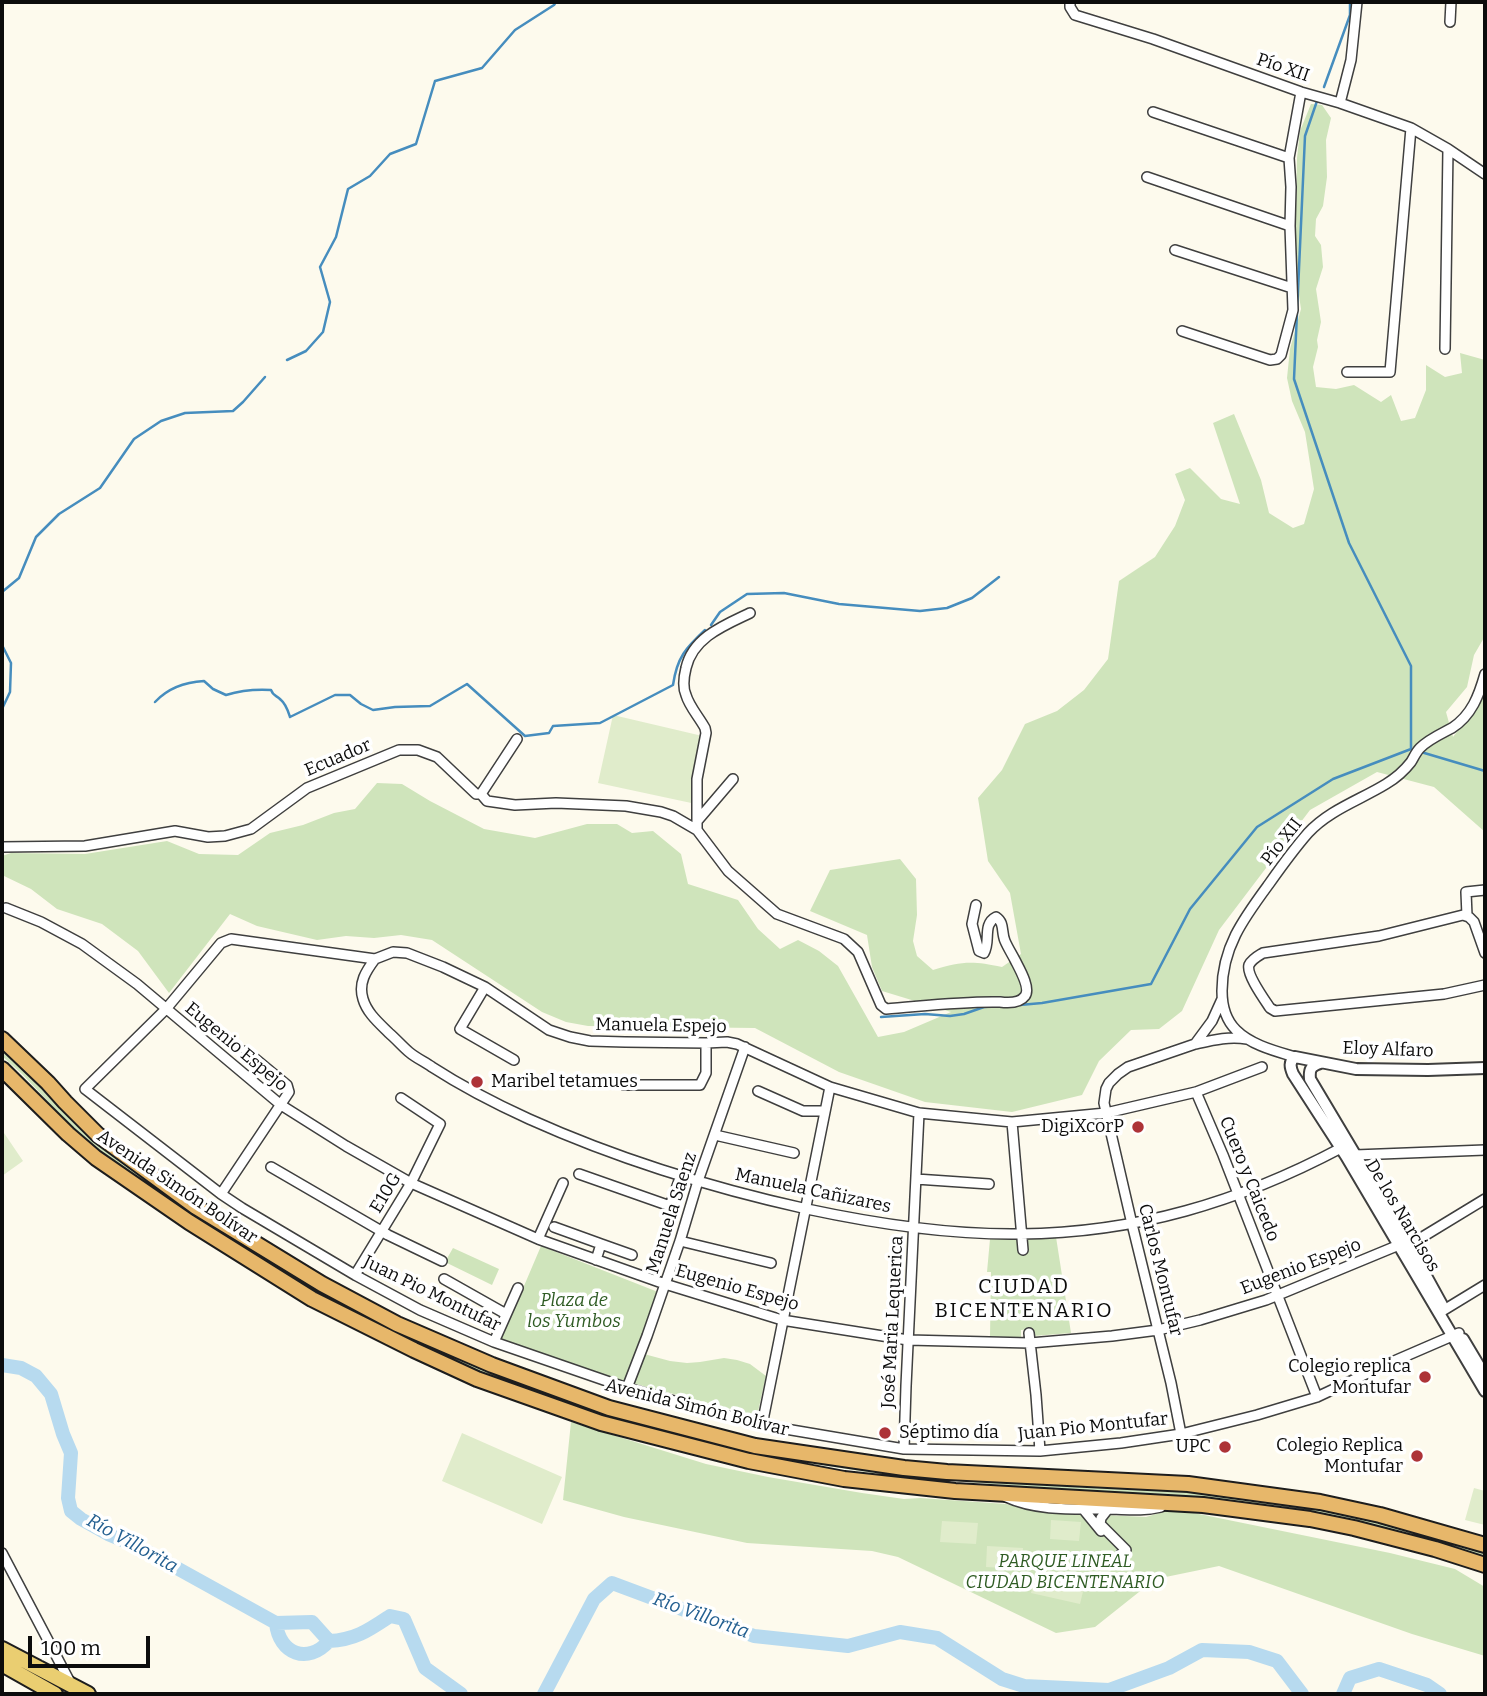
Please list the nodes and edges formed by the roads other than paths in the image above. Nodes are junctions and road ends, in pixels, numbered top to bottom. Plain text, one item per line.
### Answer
1 (1070, 2) edge
2 (1357, 2) edge
3 (1451, 2) edge
4 (1450, 22) dead end
5 (1301, 92) junction
6 (1340, 103) junction
7 (1153, 112) dead end
8 (1411, 128) junction
9 (1448, 149) junction
10 (1289, 158) junction
11 (1485, 174) edge
12 (1147, 177) dead end
13 (1290, 226) junction
14 (1175, 250) dead end
15 (1292, 288) junction
16 (1182, 331) dead end
17 (1445, 349) dead end
18 (1347, 372) dead end
19 (750, 612) dead end
20 (1485, 674) edge
21 (517, 739) dead end
22 (733, 779) dead end
23 (481, 794) junction
24 (698, 825) junction
25 (2, 847) edge
26 (1485, 890) edge
27 (976, 905) dead end
28 (6, 908) dead end
29 (1467, 916) junction
30 (1485, 953) edge
31 (375, 959) junction
32 (1485, 985) edge
33 (485, 987) junction
34 (1222, 998) junction
35 (166, 1009) junction
36 (2, 1039) edge
37 (1248, 1040) junction
38 (706, 1043) junction
39 (1195, 1044) junction
40 (745, 1047) junction
41 (246, 1051) dead end
42 (1293, 1058) junction
43 (514, 1060) dead end
44 (1320, 1063) junction
45 (1262, 1068) dead end
46 (1485, 1068) edge
47 (2, 1069) edge
48 (624, 1085) dead end
49 (830, 1087) junction
50 (85, 1089) joint
51 (758, 1091) dead end
52 (1196, 1092) junction
53 (401, 1098) dead end
54 (281, 1105) junction
55 (824, 1111) junction
56 (919, 1113) junction
57 (1106, 1113) junction
58 (1012, 1122) junction
59 (715, 1135) junction
60 (1341, 1147) junction
61 (1485, 1150) edge
62 (794, 1153) dead end
63 (1355, 1156) junction
64 (271, 1167) dead end
65 (579, 1174) dead end
66 (681, 1175) junction
67 (916, 1178) junction
68 (698, 1181) junction
69 (411, 1182) junction
70 (563, 1182) dead end
71 (989, 1184) dead end
72 (221, 1194) junction
73 (1238, 1194) junction
74 (1485, 1199) edge
75 (806, 1209) junction
76 (1132, 1224) junction
77 (554, 1227) dead end
78 (914, 1228) junction
79 (381, 1231) junction
80 (1022, 1234) junction
81 (538, 1239) junction
82 (680, 1241) junction
83 (601, 1244) junction
84 (1403, 1247) junction
85 (1023, 1250) dead end
86 (632, 1255) dead end
87 (596, 1260) junction
88 (442, 1261) dead end
89 (771, 1263) dead end
90 (355, 1275) junction
91 (444, 1279) dead end
92 (665, 1283) junction
93 (1485, 1285) edge
94 (518, 1288) dead end
95 (1278, 1295) junction
96 (1442, 1311) junction
97 (506, 1314) junction
98 (782, 1320) junction
99 (1158, 1330) junction
100 (1029, 1333) dead end
101 (1456, 1334) junction
102 (908, 1340) junction
103 (494, 1342) junction
104 (1030, 1343) junction
105 (1482, 1372) edge
106 (627, 1388) junction
107 (1485, 1391) edge
108 (1317, 1396) junction
109 (762, 1425) junction
110 (1181, 1434) junction
111 (904, 1449) junction
112 (1041, 1451) junction
113 (1001, 1495) junction
114 (1178, 1503) junction
115 (1083, 1509) junction
116 (1108, 1509) junction
117 (1485, 1545) edge
118 (2, 1553) edge
119 (1485, 1565) edge
120 (2, 1649) edge
121 (2, 1664) edge
122 (75, 1691) edge
123 (55, 1694) edge
124 (88, 1694) edge

1 - 5 street, Pío XII
2 - 6 street
3 - 4 street
5 - 6 street, Pío XII
5 - 10 street
6 - 8 street, Pío XII
7 - 10 street
8 - 9 street, Pío XII
8 - 18 street
9 - 11 street, Pío XII
9 - 17 street
10 - 13 street
12 - 13 street
13 - 15 street
14 - 15 street
15 - 16 street
19 - 24 street
20 - 34 street, Pío XII
21 - 23 street
22 - 24 street
23 - 24 street, Ecuador
23 - 25 street, Ecuador
24 - 27 street
26 - 29 street
28 - 35 street, Eugenio Espejo
29 - 30 street
29 - 32 street
31 - 33 street, Manuela Espejo
31 - 35 street, Manuela Espejo
31 - 66 street, Manuela Cañizares
33 - 38 street, Manuela Espejo
33 - 43 street
34 - 37 street, Pío XII
34 - 39 street
35 - 50 street, Manuela Espejo
35 - 54 street, Eugenio Espejo
36 - 117 highway, Avenida Simón Bolívar
37 - 39 street
37 - 42 street, Pío XII
38 - 40 street, Manuela Espejo
38 - 48 street
39 - 57 street
40 - 49 street, Manuela Espejo
40 - 59 street, Manuela Saenz
41 - 54 street
42 - 44 street, Eloy Alfaro
42 - 60 street, De los Narcisos
44 - 46 street, Eloy Alfaro
44 - 63 street, De los Narcisos
45 - 52 street, Manuela Espejo
47 - 113 highway, Avenida Simón Bolívar
49 - 55 street
49 - 56 street, Manuela Espejo
50 - 72 street, Juan Pio Montufar
51 - 55 street
52 - 57 street, Manuela Espejo
52 - 73 street, Cuero y Caicedo
53 - 69 street, E10G
54 - 69 street, Eugenio Espejo
54 - 72 street
55 - 75 street
56 - 58 street, Manuela Espejo
56 - 67 street, José Maria Lequerica
57 - 58 street, Manuela Espejo
57 - 76 street, Carlos Montufar
58 - 80 street
59 - 62 street
59 - 68 street, Manuela Saenz
60 - 73 street, Manuela Cañizares
60 - 84 street, De los Narcisos
61 - 63 street
63 - 84 street, De los Narcisos
64 - 79 street
65 - 66 street
66 - 68 street, Manuela Cañizares
67 - 71 street
67 - 78 street, José Maria Lequerica
68 - 75 street, Manuela Cañizares
68 - 82 street, Manuela Saenz
69 - 79 street, E10G
69 - 81 street, Eugenio Espejo
70 - 81 street
72 - 90 street, Juan Pio Montufar
73 - 76 street, Manuela Cañizares
73 - 95 street, Cuero y Caicedo
74 - 84 street, Eugenio Espejo
75 - 78 street, Manuela Cañizares
75 - 98 street
76 - 80 street, Manuela Cañizares
76 - 99 street, Carlos Montufar
77 - 83 street
78 - 80 street, Manuela Cañizares
78 - 102 street, José Maria Lequerica
79 - 88 street
79 - 90 street, E10G
80 - 85 street
81 - 87 street, Eugenio Espejo
82 - 89 street
82 - 92 street, Manuela Saenz
83 - 86 street
83 - 87 street
84 - 95 street, Eugenio Espejo
84 - 96 street, De los Narcisos
87 - 92 street, Eugenio Espejo
90 - 103 street, Juan Pio Montufar
91 - 97 street
92 - 98 street, Eugenio Espejo
92 - 106 street, Manuela Saenz
93 - 96 street
94 - 97 street
95 - 99 street, Eugenio Espejo
95 - 108 street, Cuero y Caicedo
96 - 101 street, De los Narcisos
97 - 103 street
98 - 102 street, Eugenio Espejo
98 - 109 street
99 - 104 street, Eugenio Espejo
99 - 110 street, Carlos Montufar
100 - 104 street
101 - 105 street, De los Narcisos
101 - 108 street, Juan Pio Montufar
102 - 104 street, Eugenio Espejo
102 - 111 street, José Maria Lequerica
103 - 106 street, Juan Pio Montufar
104 - 112 street
105 - 107 street, De los Narcisos
106 - 109 street, Juan Pio Montufar
108 - 110 street, Juan Pio Montufar
109 - 111 street, Juan Pio Montufar
110 - 112 street, Juan Pio Montufar
111 - 112 street, Juan Pio Montufar
113 - 114 highway, Avenida Simón Bolívar
113 - 115 street
114 - 116 street
114 - 119 highway, Avenida Simón Bolívar
115 - 116 street
115 - 116 street
118 - 122 street
120 - 122 main road
121 - 123 main road
122 - 124 main road

